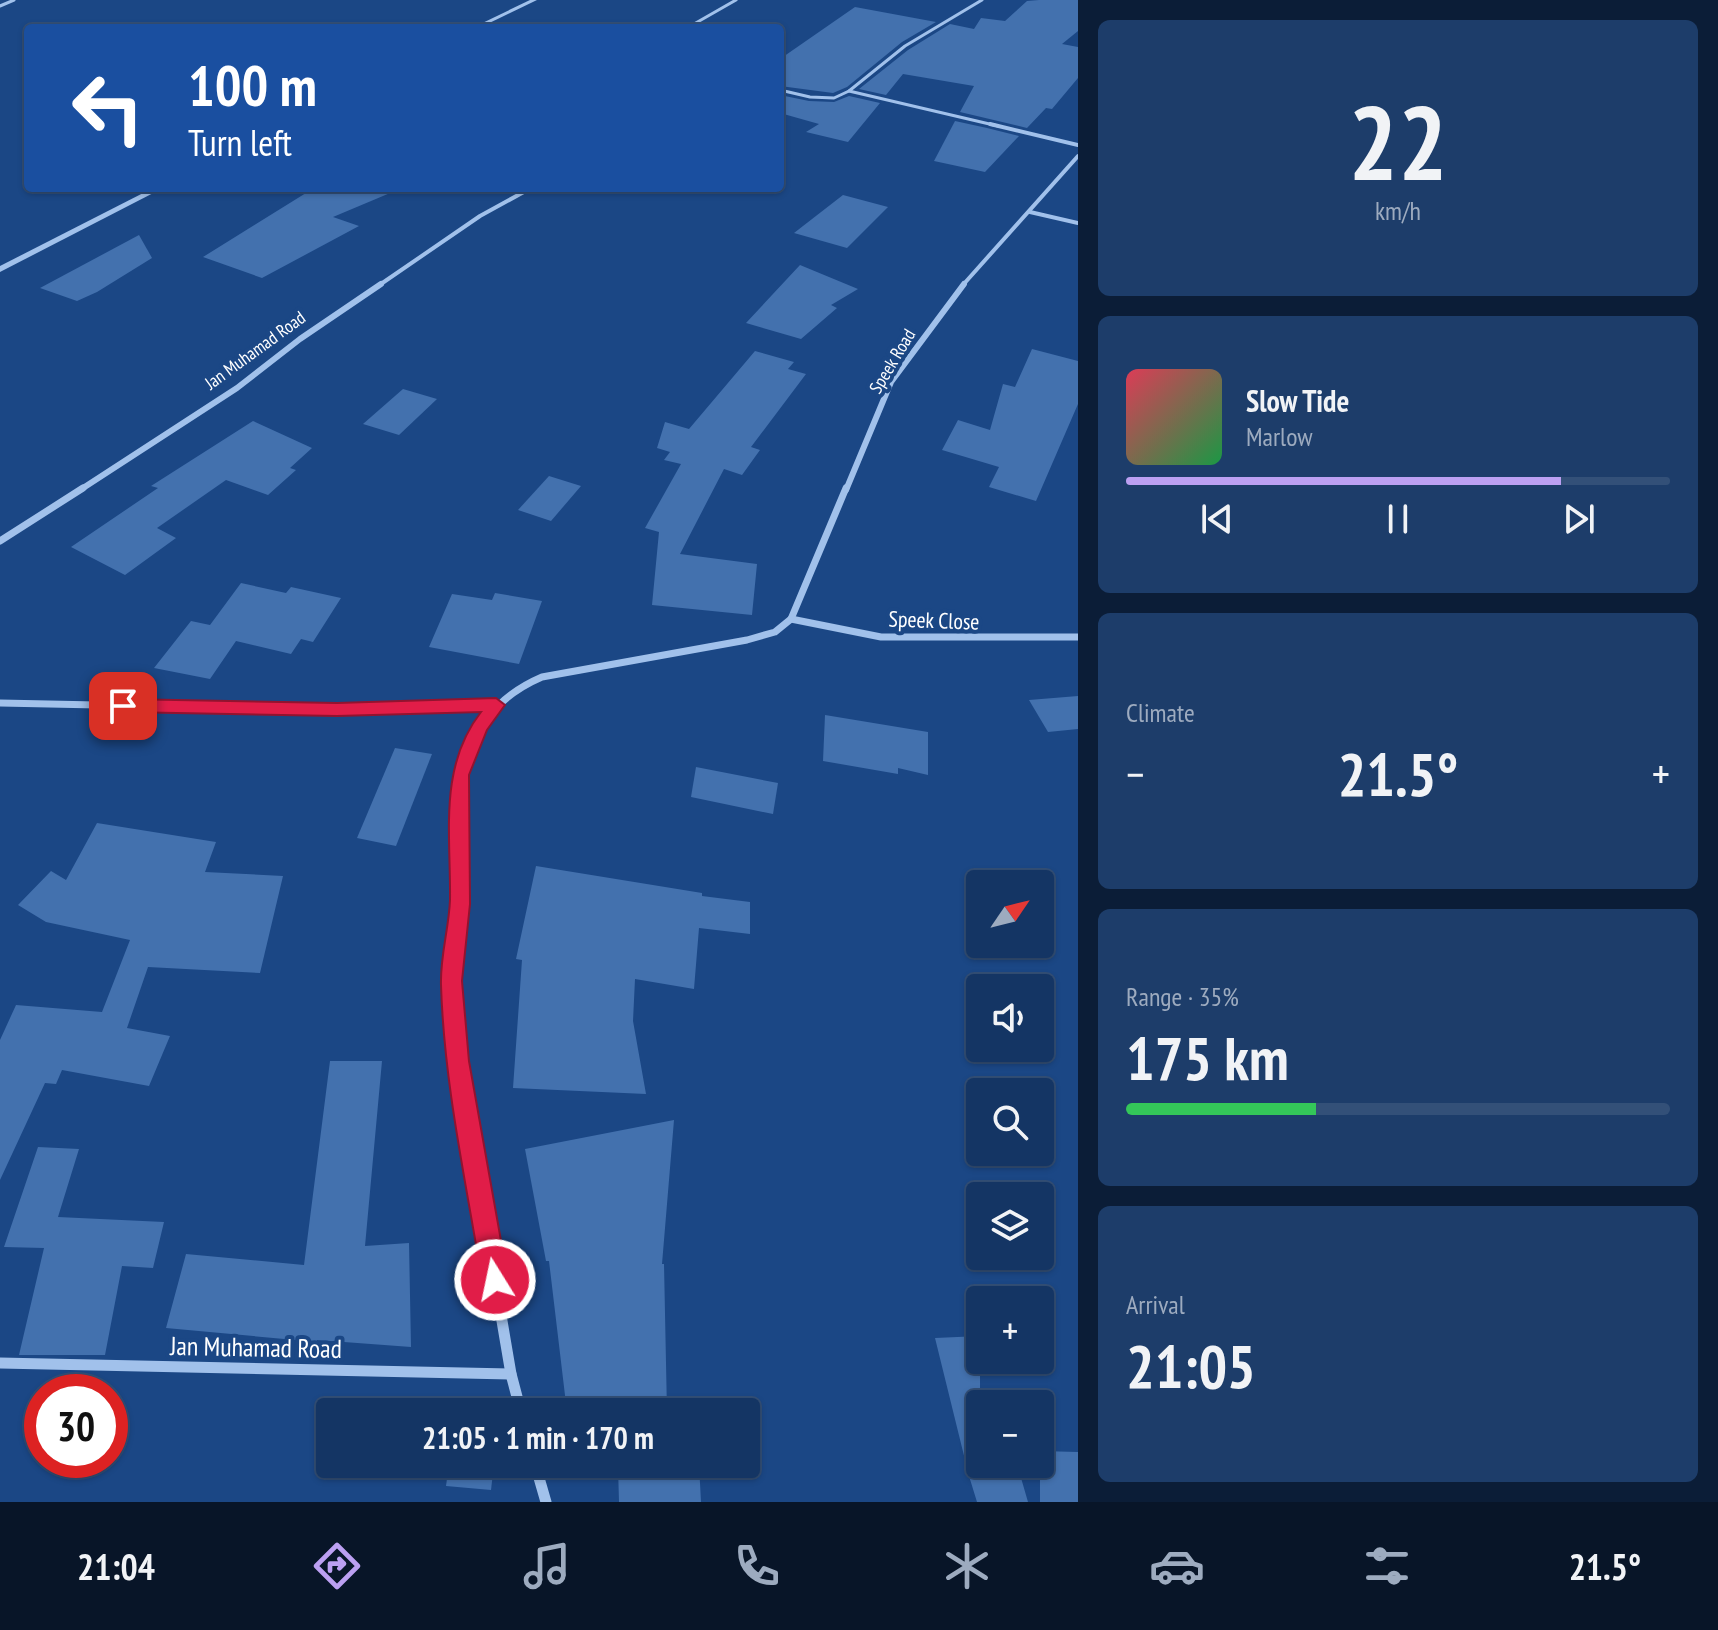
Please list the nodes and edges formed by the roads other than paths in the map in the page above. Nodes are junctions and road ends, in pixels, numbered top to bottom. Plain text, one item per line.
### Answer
1 (14, 0) edge
2 (534, 0) edge
3 (736, 0) edge
4 (982, 0) edge
5 (0, 6) edge
6 (483, 24) edge
7 (694, 24) edge
8 (784, 91) edge
9 (849, 91) junction
10 (1078, 145) edge
11 (1078, 156) edge
12 (151, 192) edge
13 (524, 192) edge
14 (1030, 212) junction
15 (1078, 223) edge
16 (0, 269) edge
17 (0, 541) edge
18 (791, 619) junction
19 (1078, 637) edge
20 (0, 703) edge
21 (496, 705) junction
22 (0, 1363) edge
23 (511, 1374) junction
24 (517, 1398) edge
25 (539, 1478) edge
26 (546, 1502) edge

1 - 5 street
2 - 6 street
3 - 7 street
4 - 9 street
8 - 9 street
9 - 10 street
11 - 14 street, Speek Road
12 - 16 street
13 - 17 street, Jan Muhamad Road
14 - 15 street
14 - 18 street, Speek Road
18 - 19 street, Speek Close
18 - 21 street
20 - 21 street
21 - 23 street
22 - 23 street, Jan Muhamad Road
23 - 24 street
25 - 26 street

